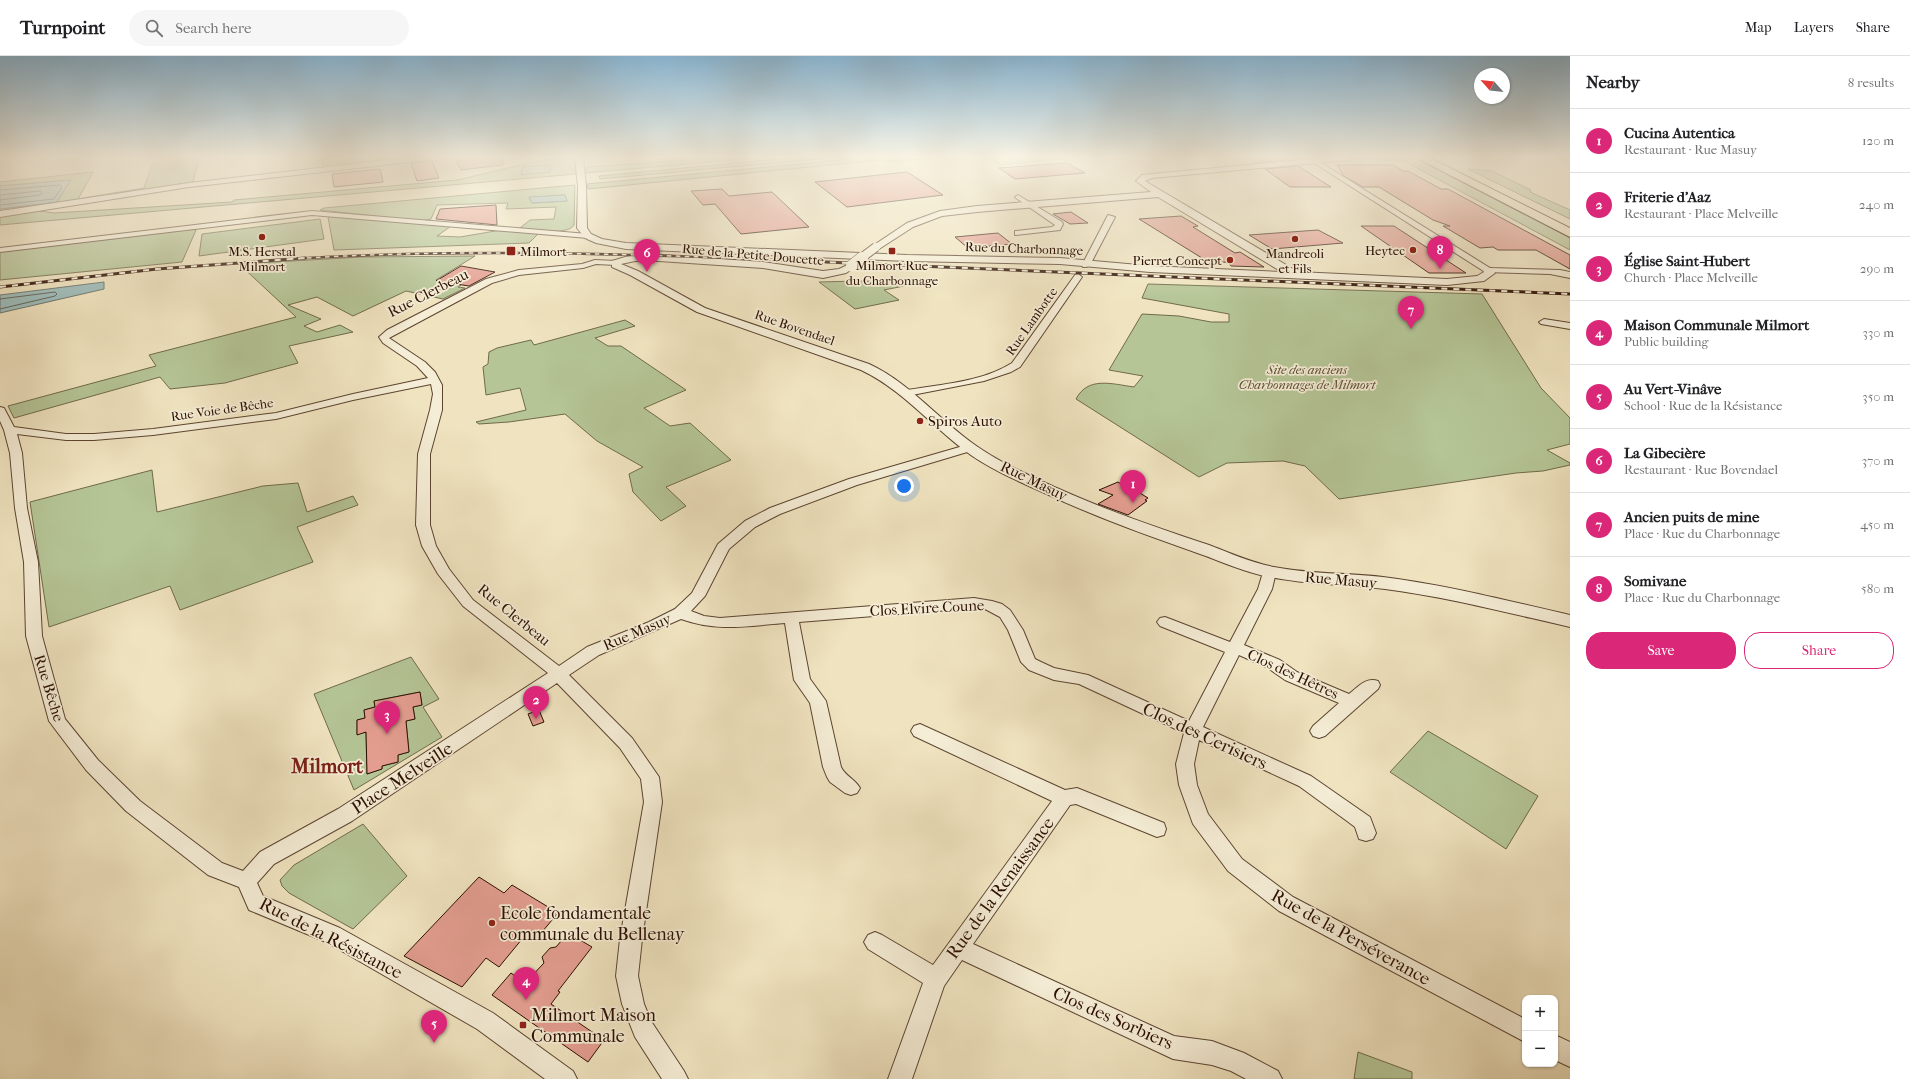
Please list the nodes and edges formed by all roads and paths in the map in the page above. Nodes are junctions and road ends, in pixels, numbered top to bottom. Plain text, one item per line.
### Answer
1 (54, 206) edge
2 (582, 206) edge
3 (1023, 206) edge
4 (1031, 206) edge
5 (1179, 206) edge
6 (1386, 206) edge
7 (1516, 206) edge
8 (1531, 206) edge
9 (0, 214) edge
10 (1111, 217) dead end
11 (1570, 225) edge
12 (1018, 233) dead end
13 (1570, 233) edge
14 (588, 236) junction
15 (0, 250) edge
16 (595, 262) joint
17 (616, 263) junction
18 (1086, 265) junction
19 (1488, 270) junction
20 (1570, 275) edge
21 (1297, 276) junction
22 (1078, 277) dead end
23 (1544, 322) dead end
24 (1570, 326) edge
25 (435, 380) junction
26 (907, 393) junction
27 (0, 410) edge
28 (10, 430) junction
29 (970, 448) junction
30 (1269, 572) junction
31 (680, 613) junction
32 (791, 617) junction
33 (1570, 621) edge
34 (1164, 622) dead end
35 (1234, 648) junction
36 (1029, 662) joint
37 (559, 675) junction
38 (1372, 685) dead end
39 (1351, 702) junction
40 (1193, 730) junction
41 (920, 731) dead end
42 (1319, 731) dead end
43 (851, 788) dead end
44 (1064, 798) junction
45 (1157, 829) dead end
46 (1366, 833) dead end
47 (246, 881) junction
48 (875, 942) dead end
49 (958, 947) junction
50 (936, 979) junction
51 (1522, 1029) edge
52 (1558, 1049) edge
53 (1570, 1055) edge
54 (565, 1079) edge
55 (676, 1079) edge
56 (900, 1079) edge
57 (1270, 1079) edge

1 - 9 street
2 - 14 street
3 - 17 street, Rue de la Petite Doucette, bridge
4 - 12 street
5 - 21 street
6 - 19 street
7 - 13 highway
8 - 11 highway
10 - 18 street
14 - 15 street
14 - 18 street, Rue du Charbonnage
16 - 17 street, Rue Bovendael
16 - 25 street, Rue Clerbeau
17 - 26 street, Rue Bovendael
18 - 21 street, Rue du Charbonnage
19 - 20 street
19 - 21 street, Rue du Charbonnage
22 - 26 street, Rue Lambotte
23 - 24 street
25 - 28 street, Rue Voie de Bêche
25 - 37 street, Rue Clerbeau
26 - 29 street, Rue Bovendael
27 - 28 street, Rue Bêche
28 - 47 street, Rue Bêche
29 - 30 street, Rue Masuy
29 - 31 street, Rue Masuy
30 - 33 street, Rue Masuy
30 - 35 street, Rue de la Perséverance
31 - 32 street, Clos Elvire Coune
31 - 37 street, Rue Masuy
32 - 36 street, Clos Elvire Coune
32 - 43 street
34 - 35 street, Clos des Hêtres
35 - 39 street, Clos des Hêtres
35 - 40 street, Rue de la Perséverance
36 - 40 street, Clos des Cerisiers
37 - 47 street, Place Melveille
37 - 55 street, Rue Clerbeau
38 - 39 street, Clos des Hêtres
39 - 42 street, Clos des Hêtres
40 - 46 street, Clos des Cerisiers
40 - 51 street, Rue de la Perséverance
41 - 44 street
44 - 45 street
44 - 49 street, Rue de la Renaissance
47 - 54 street, Rue de la Résistance
48 - 50 street
49 - 50 street, Rue de la Renaissance
49 - 57 street, Clos des Sorbiers
50 - 56 street, Rue de la Renaissance
52 - 53 street

